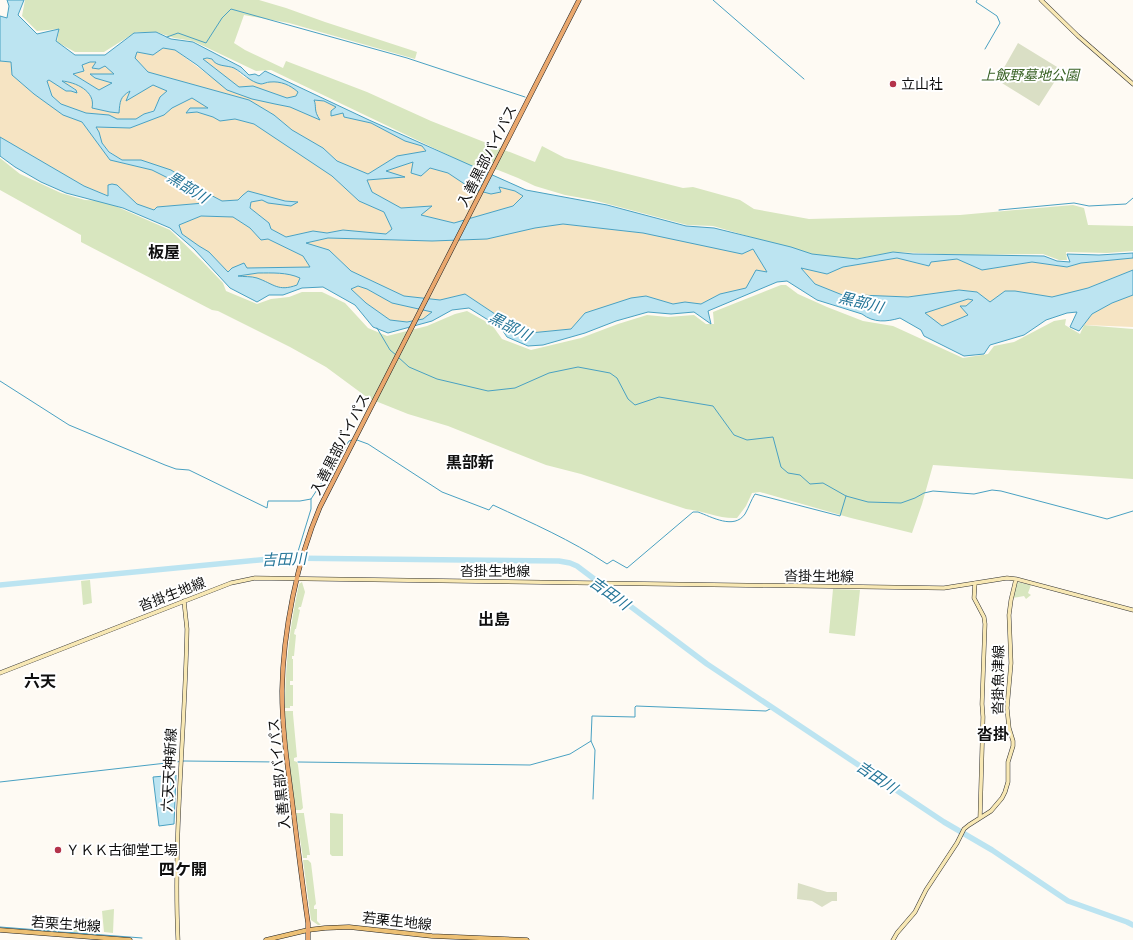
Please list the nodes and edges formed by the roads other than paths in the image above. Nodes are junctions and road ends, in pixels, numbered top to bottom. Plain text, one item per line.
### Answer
1 (1041, 0) edge
2 (578, 1) edge
3 (1133, 84) edge
4 (297, 579) junction
5 (1016, 579) junction
6 (975, 583) junction
7 (184, 601) junction
8 (1133, 610) edge
9 (0, 673) edge
10 (980, 818) junction
11 (0, 930) edge
12 (308, 930) junction
13 (130, 940) edge
14 (178, 940) edge
15 (266, 940) edge
16 (308, 940) edge
17 (527, 940) edge
18 (894, 940) edge

1 - 3 main road
2 - 4 highway, 入善黒部バイパス
4 - 6 main road, 沓掛生地線
4 - 7 main road, 沓掛生地線
4 - 12 highway, 入善黒部バイパス
5 - 6 main road, 沓掛生地線
5 - 8 main road
5 - 10 main road, 沓掛魚津線
6 - 10 main road, 沓掛魚津線
7 - 9 main road, 沓掛生地線
7 - 14 main road, 六天天神新線
10 - 18 main road, 沓掛魚津線
11 - 13 main road, 若栗生地線
12 - 15 main road, 若栗生地線
12 - 16 highway, 入善黒部バイパス
12 - 17 main road, 若栗生地線

